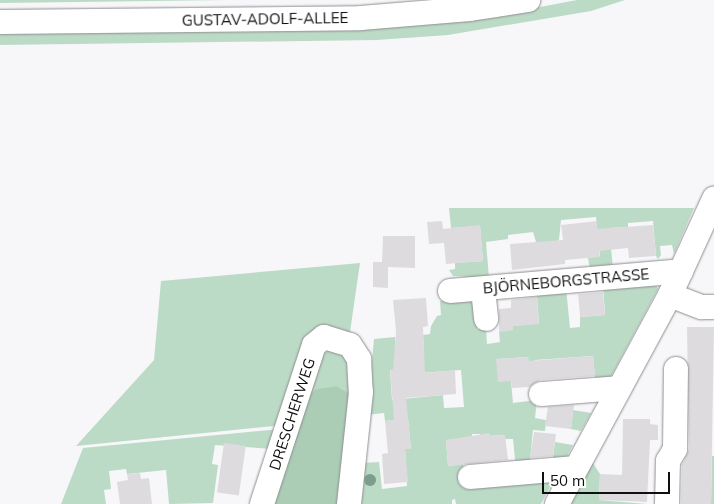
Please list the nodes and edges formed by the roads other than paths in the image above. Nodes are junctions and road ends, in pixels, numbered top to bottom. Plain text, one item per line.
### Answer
1 (528, 0) edge
2 (0, 22) edge
3 (714, 199) edge
4 (681, 271) junction
5 (483, 289) junction
6 (450, 291) dead end
7 (670, 295) junction
8 (714, 307) edge
9 (486, 320) dead end
10 (676, 369) dead end
11 (619, 388) junction
12 (541, 394) dead end
13 (576, 468) junction
14 (470, 477) dead end
15 (262, 504) edge
16 (350, 504) edge
17 (557, 504) edge
18 (667, 504) edge

1 - 2 street, GUSTAV-ADOLF-ALLEE
3 - 4 street
4 - 5 street, BJÖRNEBORGSTRASSE
4 - 7 street
5 - 6 street, BJÖRNEBORGSTRASSE
5 - 9 street
7 - 8 street
7 - 11 street
10 - 18 street
11 - 12 street
11 - 13 street
13 - 14 street
13 - 17 street
15 - 16 street, DRESCHERWEG

